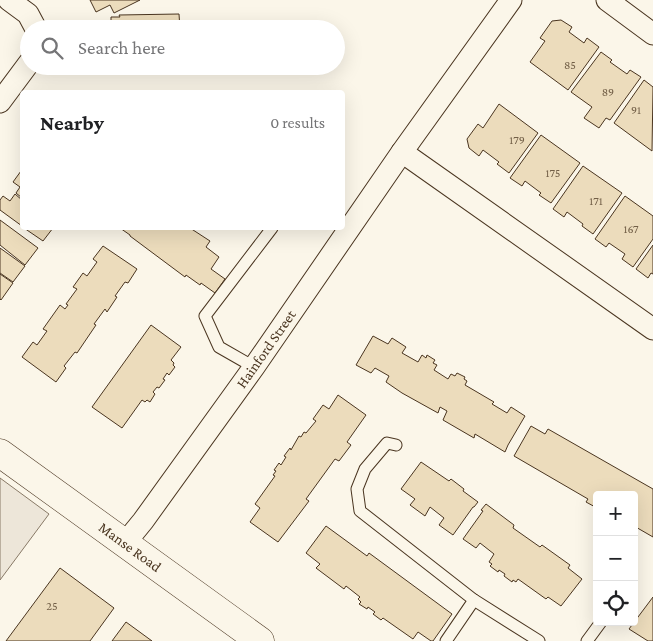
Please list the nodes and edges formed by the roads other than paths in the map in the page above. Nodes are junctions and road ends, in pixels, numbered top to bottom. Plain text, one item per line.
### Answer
1 (9, 0) edge
2 (510, 0) edge
3 (607, 0) edge
4 (31, 20) edge
5 (653, 34) edge
6 (20, 75) edge
7 (0, 102) edge
8 (402, 152) junction
9 (270, 230) edge
10 (653, 329) edge
11 (254, 367) junction
12 (396, 445) dead end
13 (0, 453) edge
14 (125, 543) junction
15 (474, 600) junction
16 (598, 626) edge
17 (260, 641) edge
18 (446, 641) edge
19 (539, 641) edge
20 (587, 641) edge

1 - 4 street
2 - 8 street, Hainford Street
3 - 5 street
6 - 7 street
8 - 10 street
8 - 11 street, Hainford Street
9 - 11 lane
11 - 14 street, Hainford Street
12 - 15 lane
13 - 14 street, Manse Road
14 - 17 street, Manse Road
15 - 18 lane
15 - 19 lane
16 - 20 lane

